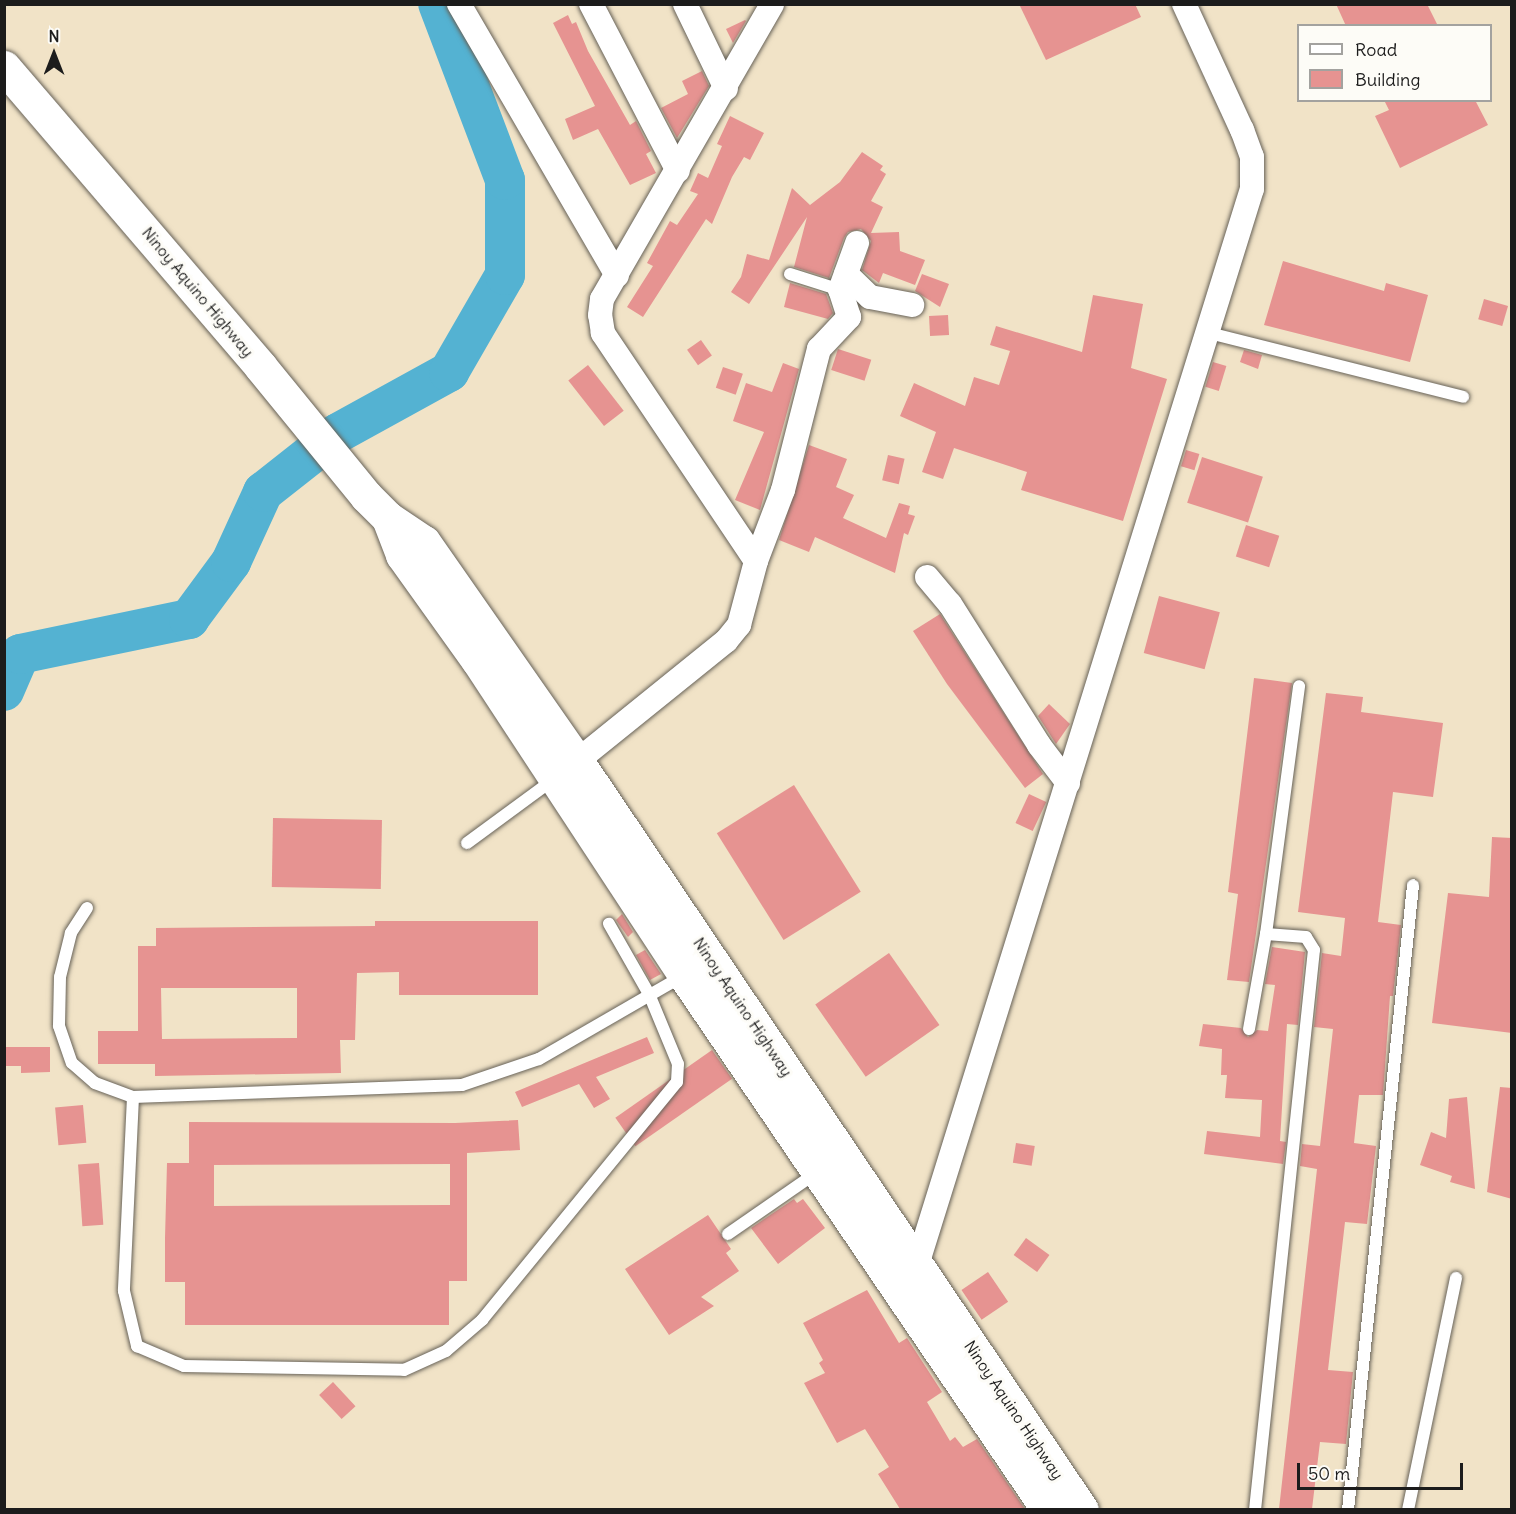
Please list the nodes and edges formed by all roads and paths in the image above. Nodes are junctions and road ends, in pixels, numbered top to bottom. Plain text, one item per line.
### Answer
1 (459, 4) edge
2 (591, 4) edge
3 (685, 4) edge
4 (772, 4) edge
5 (1184, 4) edge
6 (4, 67) edge
7 (726, 89) junction
8 (678, 171) junction
9 (857, 243) dead end
10 (790, 274) dead end
11 (617, 275) junction
12 (843, 282) junction
13 (912, 305) dead end
14 (1209, 333) junction
15 (1463, 397) dead end
16 (756, 561) junction
17 (927, 577) dead end
18 (1299, 686) dead end
19 (566, 770) junction
20 (1068, 783) junction
21 (466, 843) dead end
22 (1413, 885) dead end
23 (87, 909) dead end
24 (609, 924) dead end
25 (1266, 934) junction
26 (684, 975) junction
27 (649, 994) junction
28 (1249, 1029) dead end
29 (133, 1097) junction
30 (835, 1181) junction
31 (728, 1234) dead end
32 (916, 1265) junction
33 (1456, 1278) dead end
34 (929, 1310) junction
35 (1048, 1509) edge
36 (1082, 1509) edge
37 (1255, 1509) edge
38 (1348, 1509) edge
39 (1408, 1509) edge

1 - 11 street
2 - 8 street
3 - 7 street
4 - 7 street
5 - 14 street
6 - 19 main road, Ninoy Aquino Highway
7 - 8 street
8 - 11 street
9 - 12 street
10 - 12 lane
11 - 16 street
12 - 13 street
12 - 16 street
14 - 15 lane
14 - 20 street
16 - 19 street
17 - 20 street
18 - 25 lane
19 - 21 lane
19 - 26 main road, Ninoy Aquino Highway
19 - 30 main road, Ninoy Aquino Highway
20 - 32 street
22 - 38 lane
23 - 29 lane
24 - 27 lane
25 - 28 lane
25 - 37 lane
26 - 27 lane
26 - 30 main road, Ninoy Aquino Highway
27 - 29 lane
27 - 29 lane
30 - 31 lane
30 - 32 main road, Ninoy Aquino Highway
30 - 34 main road, Ninoy Aquino Highway
32 - 34 main road, Ninoy Aquino Highway
33 - 39 lane
34 - 35 main road, Ninoy Aquino Highway
34 - 36 main road, Ninoy Aquino Highway

